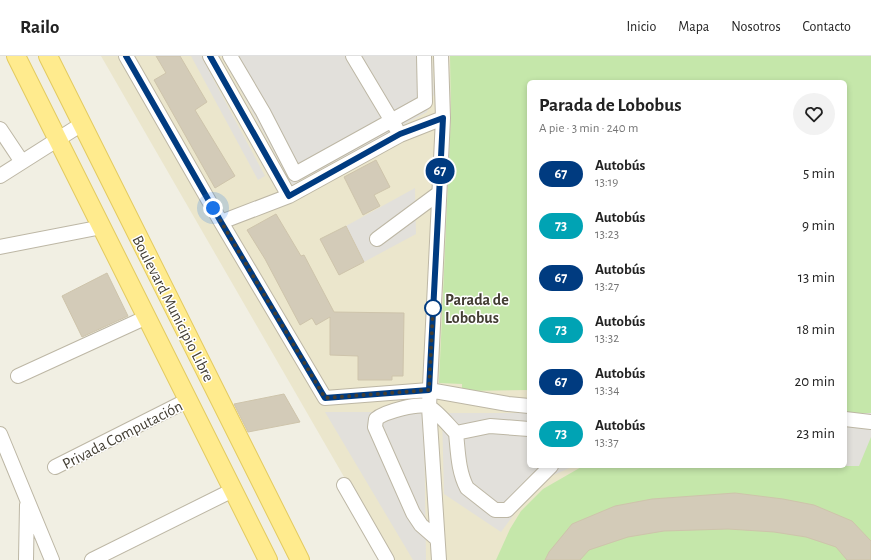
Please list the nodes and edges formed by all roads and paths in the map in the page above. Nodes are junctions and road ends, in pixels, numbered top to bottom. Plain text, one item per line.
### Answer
1 (16, 56) edge
2 (48, 56) edge
3 (126, 56) edge
4 (210, 56) edge
5 (230, 56) edge
6 (353, 56) edge
7 (424, 56) edge
8 (441, 56) edge
9 (443, 118) junction
10 (391, 121) junction
11 (82, 124) junction
12 (0, 129) edge
13 (400, 134) junction
14 (58, 139) junction
15 (22, 162) junction
16 (0, 176) edge
17 (439, 193) junction
18 (289, 196) junction
19 (221, 222) junction
20 (102, 227) junction
21 (377, 239) dead end
22 (0, 247) edge
23 (147, 316) junction
24 (18, 376) dead end
25 (429, 390) junction
26 (188, 400) junction
27 (527, 406) edge
28 (429, 407) junction
29 (847, 419) edge
30 (871, 422) edge
31 (527, 429) edge
32 (456, 433) junction
33 (0, 434) edge
34 (55, 467) dead end
35 (549, 468) edge
36 (344, 485) dead end
37 (233, 490) junction
38 (27, 499) junction
39 (437, 539) junction
40 (26, 560) edge
41 (52, 560) edge
42 (92, 560) edge
43 (268, 560) edge
44 (300, 560) edge
45 (387, 560) edge
46 (439, 560) edge

1 - 14 main road, Boulevard Municipio Libre
2 - 11 main road, Boulevard Municipio Libre
3 - 19 street
4 - 18 street
5 - 10 street
6 - 10 street
7 - 10 street
8 - 9 street
9 - 13 street
9 - 17 street
10 - 13 street
11 - 14 street
11 - 44 main road, Boulevard Municipio Libre
12 - 15 street
13 - 18 street
14 - 15 street
14 - 20 main road, Boulevard Municipio Libre
15 - 16 street
17 - 21 street
17 - 25 street
18 - 19 street
19 - 25 street
20 - 22 street
20 - 23 main road, Boulevard Municipio Libre
23 - 24 street
23 - 26 main road, Boulevard Municipio Libre
25 - 27 street
25 - 28 street
26 - 34 street, Privada Computación
26 - 37 main road, Boulevard Municipio Libre
28 - 32 street
28 - 39 street
28 - 39 street
29 - 30 street
31 - 32 street
32 - 35 street
33 - 38 street
36 - 45 street
37 - 42 street
37 - 43 main road, Boulevard Municipio Libre
38 - 40 street
38 - 41 street
39 - 46 street

